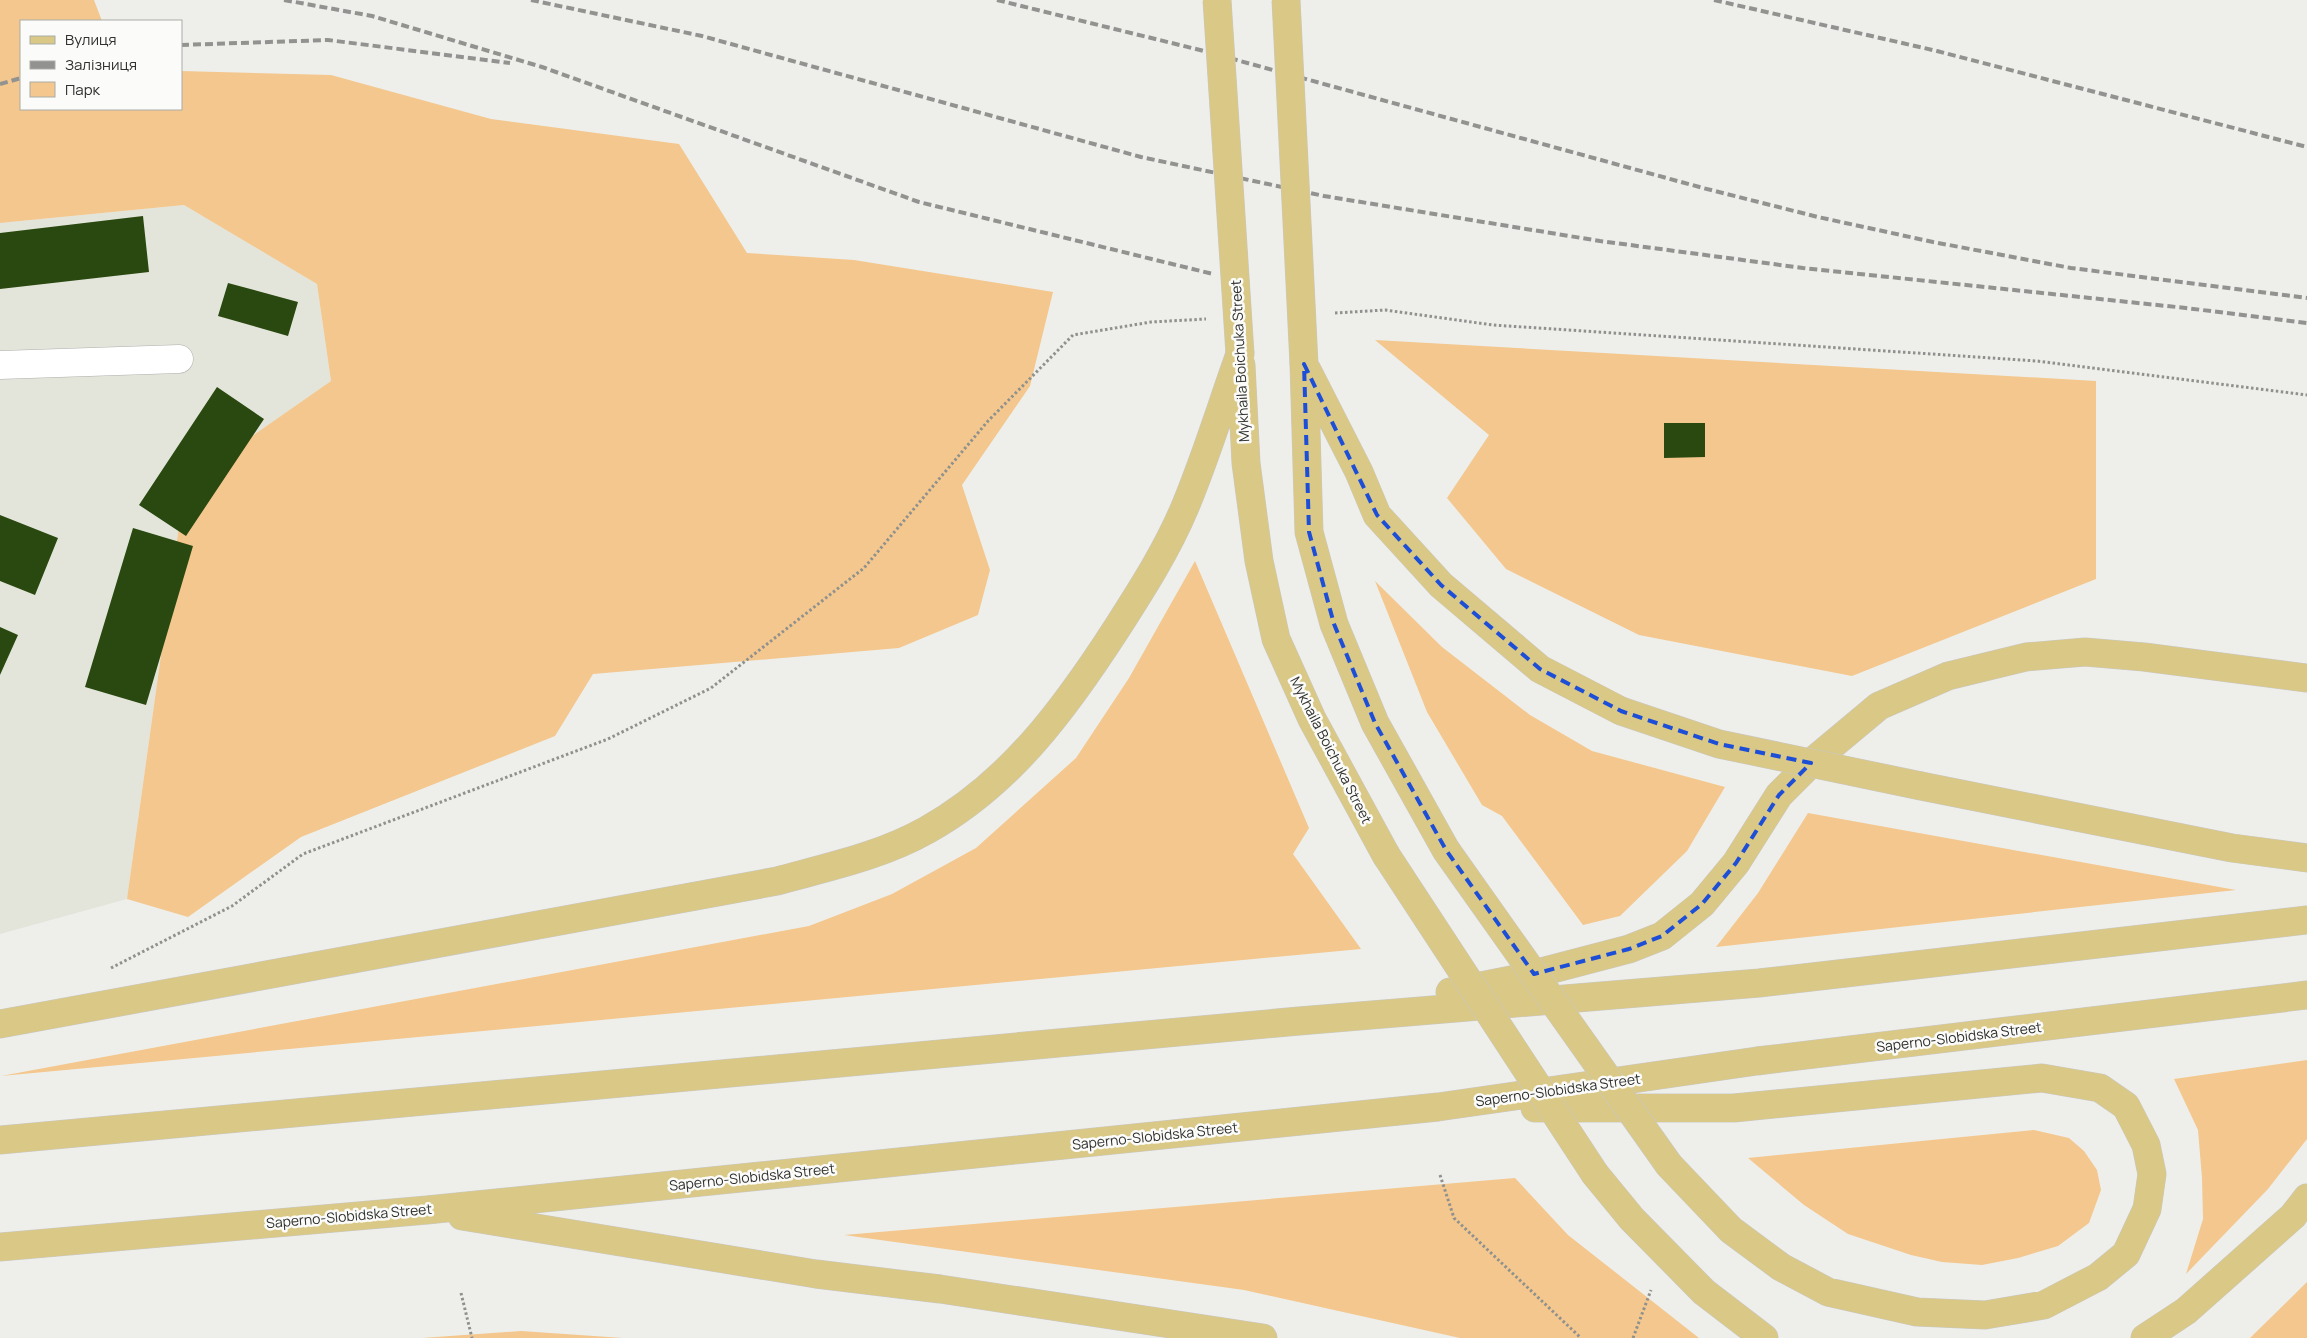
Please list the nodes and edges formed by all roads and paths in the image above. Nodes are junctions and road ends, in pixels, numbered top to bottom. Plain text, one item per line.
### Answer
1 (1217, 0) edge
2 (1286, 0) edge
3 (1240, 354) junction
4 (179, 359) dead end
5 (1304, 364) junction
6 (0, 365) edge
7 (2307, 678) edge
8 (2307, 858) edge
9 (2307, 920) edge
10 (2307, 995) edge
11 (1299, 1020) junction
12 (0, 1024) edge
13 (1438, 1108) junction
14 (0, 1140) edge
15 (1440, 1175) dead end
16 (2307, 1198) edge
17 (427, 1210) junction
18 (0, 1247) edge
19 (1651, 1290) dead end
20 (461, 1293) dead end
21 (472, 1338) edge
22 (1263, 1338) edge
23 (1581, 1338) edge
24 (1633, 1338) edge
25 (1764, 1338) edge
26 (2145, 1338) edge

1 - 3 main road, Mykhaila Boichuka Street, bridge
2 - 5 main road, bridge
3 - 12 main road
3 - 25 main road, Mykhaila Boichuka Street, bridge
4 - 6 lane
5 - 8 main road, bridge
5 - 13 main road, bridge
7 - 11 main road
9 - 11 main road
10 - 13 main road, Saperno-Slobidska Street
11 - 14 main road
13 - 17 main road, Saperno-Slobidska Street
15 - 23 path
16 - 26 main road
17 - 18 main road, Saperno-Slobidska Street
17 - 22 main road
19 - 24 path
20 - 21 path

